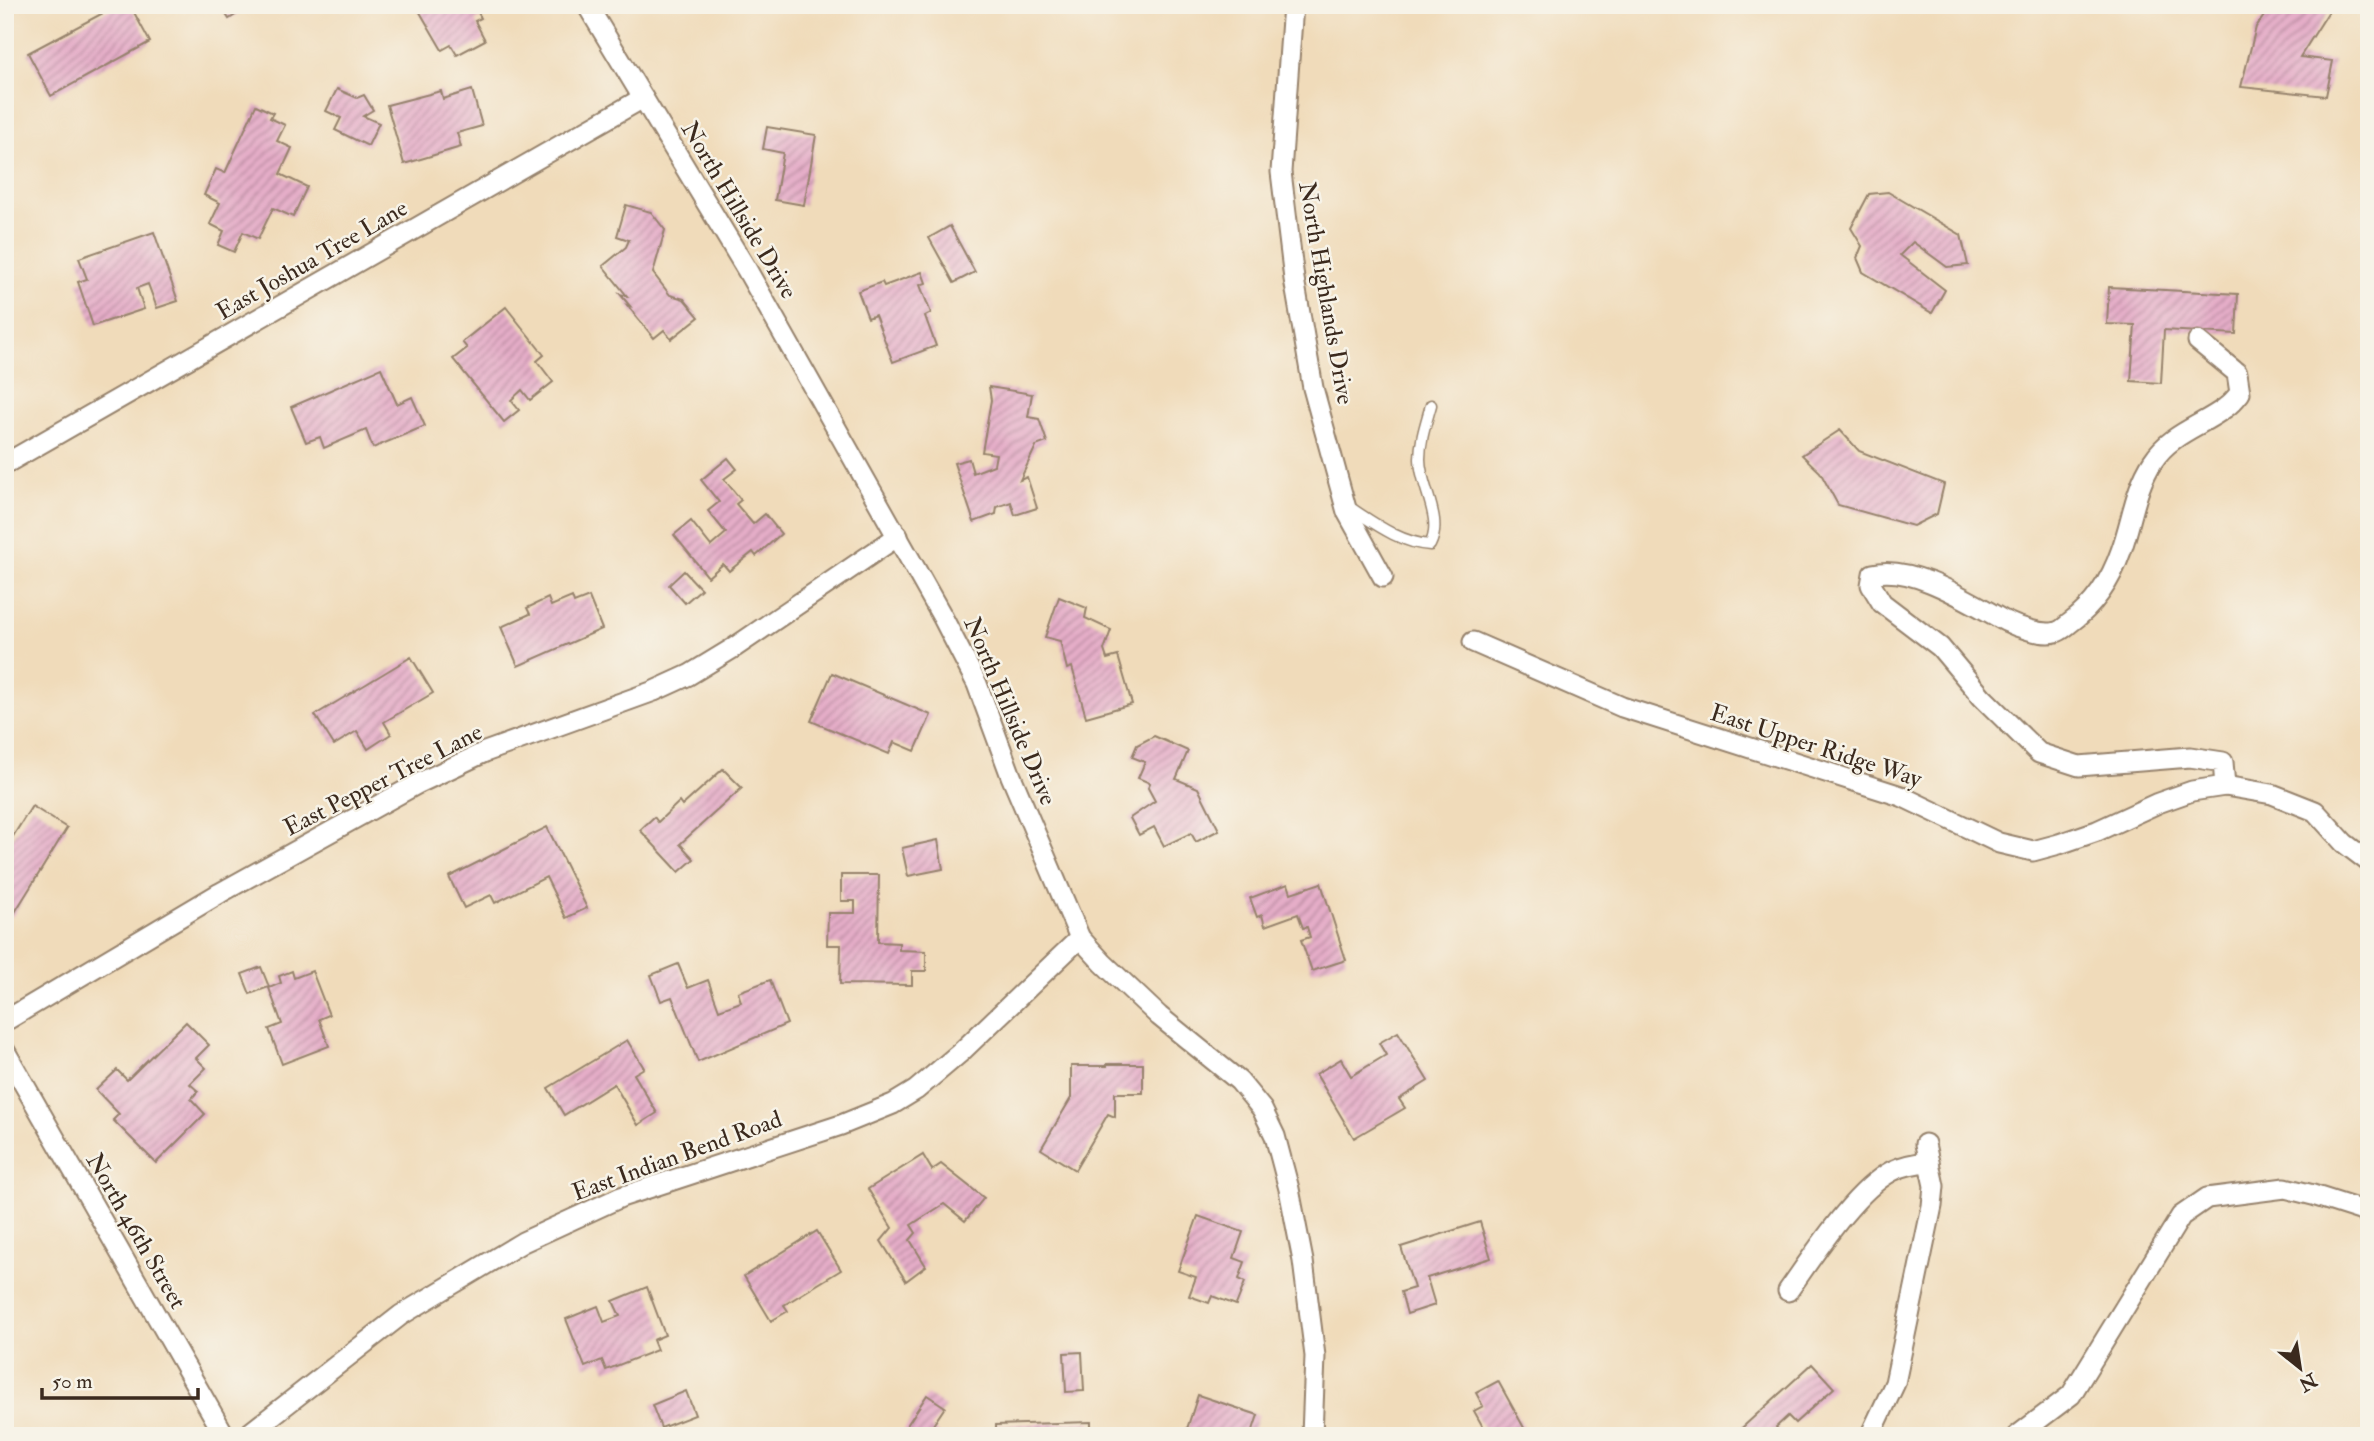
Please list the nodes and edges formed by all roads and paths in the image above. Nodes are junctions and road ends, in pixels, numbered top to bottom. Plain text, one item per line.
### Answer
1 (587, 5) edge
2 (1293, 5) edge
3 (643, 98) junction
4 (2198, 341) dead end
5 (1431, 405) dead end
6 (5, 464) edge
7 (1346, 505) junction
8 (898, 536) junction
9 (1383, 577) dead end
10 (1473, 642) dead end
11 (2225, 786) junction
12 (2369, 862) edge
13 (1080, 938) junction
14 (5, 1021) edge
15 (5, 1051) edge
16 (2369, 1213) edge
17 (1788, 1291) dead end
18 (225, 1436) edge
19 (246, 1436) edge
20 (1311, 1436) edge
21 (1870, 1436) edge
22 (2017, 1436) edge

1 - 3 street, North Hillside Drive
2 - 7 street, North Highlands Drive
3 - 6 street, East Joshua Tree Lane
3 - 8 street, North Hillside Drive
4 - 11 street
5 - 7 lane
7 - 9 street, North Highlands Drive
8 - 13 street, North Hillside Drive
8 - 14 street, East Pepper Tree Lane
10 - 11 street, East Upper Ridge Way
11 - 12 street, East Upper Ridge Way
13 - 19 street, East Indian Bend Road
13 - 20 street, North Hillside Drive
15 - 18 street, North 46th Street
16 - 22 street
17 - 21 street

